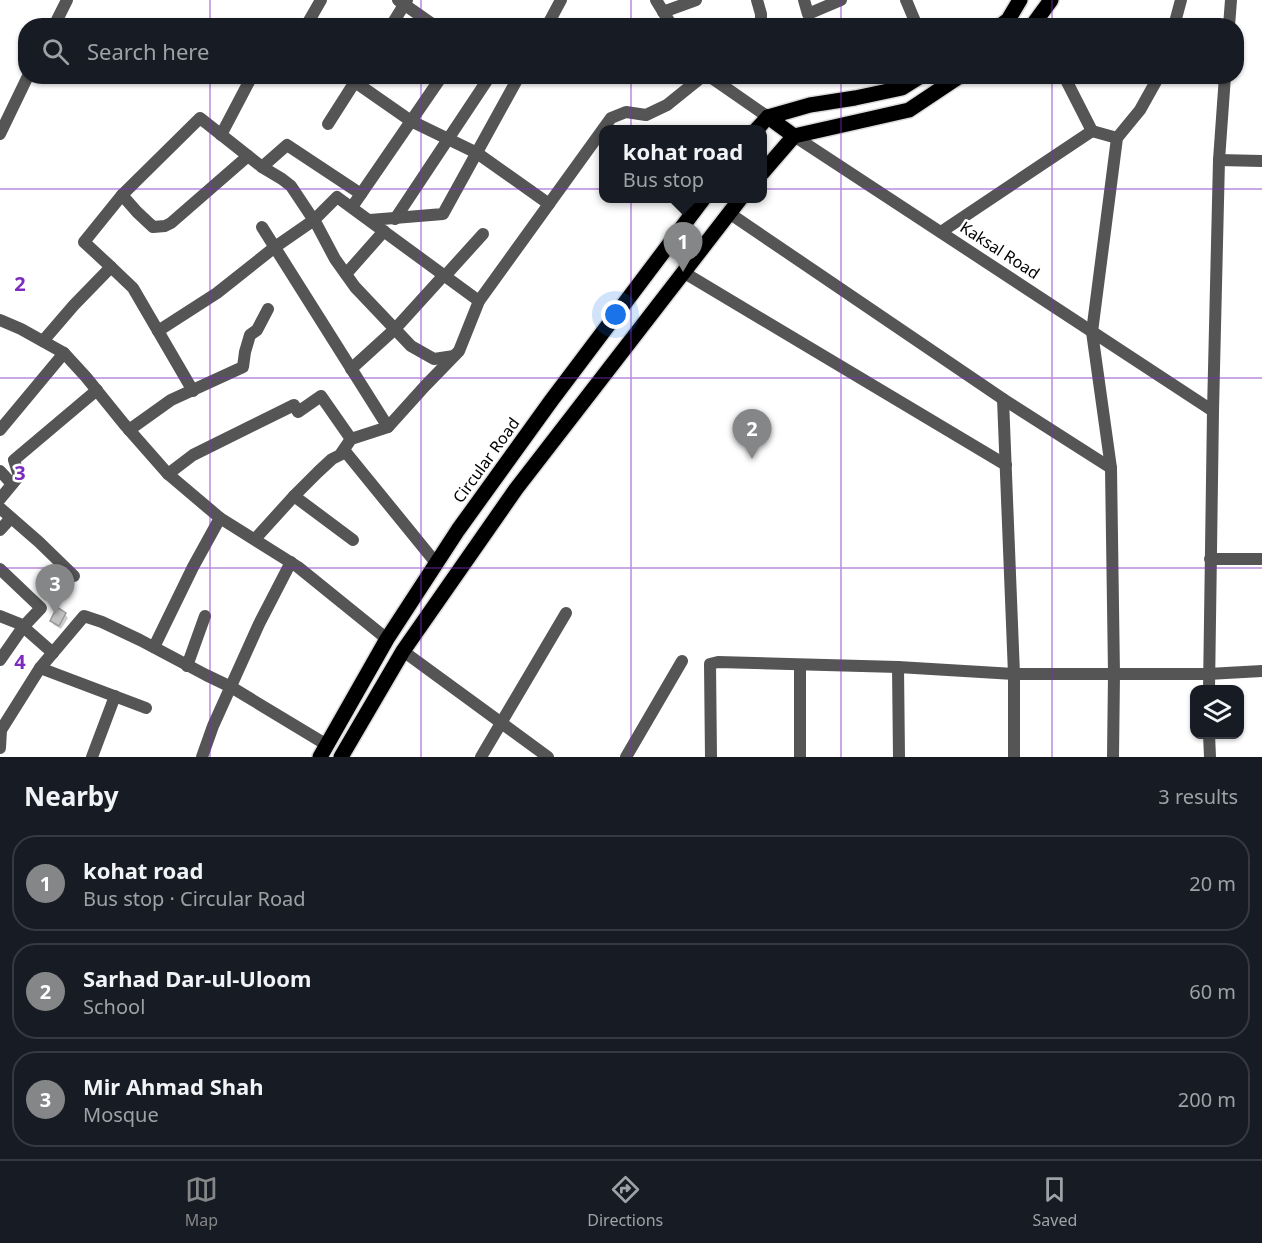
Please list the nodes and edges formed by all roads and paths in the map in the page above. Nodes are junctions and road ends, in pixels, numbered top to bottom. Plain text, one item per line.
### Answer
1 (67, 0) edge
2 (321, 0) edge
3 (656, 0) edge
4 (696, 0) edge
5 (757, 0) edge
6 (804, 0) edge
7 (841, 0) edge
8 (906, 0) edge
9 (1020, 0) edge
10 (1051, 0) edge
11 (1181, 0) edge
12 (1231, 0) edge
13 (560, 1) edge
14 (403, 2) edge
15 (663, 12) junction
16 (58, 18) edge
17 (311, 18) edge
18 (395, 18) edge
19 (424, 18) edge
20 (551, 18) edge
21 (667, 18) edge
22 (761, 18) edge
23 (914, 18) edge
24 (1011, 18) edge
25 (1038, 18) edge
26 (1176, 18) edge
27 (1230, 18) edge
28 (24, 84) edge
29 (248, 84) edge
30 (354, 84) edge
31 (363, 84) edge
32 (436, 84) edge
33 (485, 84) edge
34 (512, 84) edge
35 (693, 84) edge
36 (721, 84) edge
37 (908, 84) edge
38 (948, 84) edge
39 (1068, 84) edge
40 (1155, 84) edge
41 (1224, 84) edge
42 (768, 117) junction
43 (411, 121) junction
44 (328, 124) dead end
45 (606, 125) edge
46 (760, 125) edge
47 (1092, 131) junction
48 (0, 134) edge
49 (221, 135) junction
50 (599, 135) edge
51 (794, 136) junction
52 (1117, 138) junction
53 (448, 140) junction
54 (477, 153) junction
55 (248, 156) junction
56 (1219, 160) junction
57 (1262, 161) edge
58 (262, 167) junction
59 (767, 167) edge
60 (361, 194) junction
61 (122, 195) junction
62 (700, 203) edge
63 (737, 203) edge
64 (549, 204) junction
65 (352, 207) junction
66 (729, 213) junction
67 (395, 219) junction
68 (314, 220) junction
69 (370, 220) junction
70 (262, 227) dead end
71 (384, 231) junction
72 (941, 232) junction
73 (483, 234) dead end
74 (275, 247) junction
75 (111, 267) junction
76 (683, 272) junction
77 (346, 274) junction
78 (444, 276) junction
79 (479, 301) junction
80 (268, 309) dead end
81 (0, 320) edge
82 (395, 329) junction
83 (158, 331) junction
84 (1092, 332) junction
85 (43, 341) junction
86 (64, 352) junction
87 (454, 356) junction
88 (351, 369) junction
89 (97, 390) junction
90 (193, 391) junction
91 (1003, 399) junction
92 (1213, 411) junction
93 (388, 427) junction
94 (0, 430) edge
95 (129, 430) junction
96 (348, 445) junction
97 (1006, 465) junction
98 (1111, 468) junction
99 (0, 471) edge
100 (168, 474) junction
101 (12, 484) junction
102 (294, 496) junction
103 (0, 499) edge
104 (0, 508) edge
105 (11, 518) junction
106 (220, 518) junction
107 (0, 530) edge
108 (255, 539) junction
109 (353, 540) dead end
110 (1210, 559) junction
111 (1262, 559) edge
112 (291, 562) junction
113 (436, 564) junction
114 (0, 568) edge
115 (74, 576) dead end
116 (566, 614) dead end
117 (0, 616) edge
118 (205, 616) dead end
119 (24, 627) junction
120 (387, 639) junction
121 (154, 647) junction
122 (403, 651) junction
123 (53, 653) junction
124 (0, 660) edge
125 (682, 662) dead end
126 (800, 665) junction
127 (187, 666) junction
128 (898, 667) junction
129 (40, 668) junction
130 (1262, 671) edge
131 (1014, 674) junction
132 (1114, 674) junction
133 (1208, 674) junction
134 (1209, 685) edge
135 (231, 687) junction
136 (115, 696) junction
137 (146, 708) dead end
138 (501, 724) junction
139 (1, 729) edge
140 (1209, 739) edge
141 (0, 748) edge
142 (324, 751) edge
143 (92, 757) edge
144 (202, 757) edge
145 (341, 757) edge
146 (481, 757) edge
147 (548, 757) edge
148 (626, 757) edge
149 (711, 757) edge
150 (800, 757) edge
151 (899, 757) edge
152 (1014, 757) edge
153 (1113, 757) edge
154 (1210, 757) edge

1 - 16 street
2 - 17 street
3 - 15 street
4 - 15 street
5 - 22 street
6 - 7 street
8 - 23 street
9 - 24 main road
10 - 25 main road
11 - 26 street
12 - 27 street
13 - 20 street
14 - 18 street
14 - 19 street
15 - 21 street
28 - 48 street
29 - 49 street
30 - 44 street
31 - 43 street
32 - 43 street
33 - 53 street
34 - 54 street
35 - 45 street
36 - 42 street
37 - 42 main road
38 - 51 main road
39 - 47 street
40 - 52 street
41 - 56 street
42 - 46 main road
42 - 51 main road, Kaksal Road
43 - 53 street
43 - 60 street
47 - 52 street
47 - 72 street
49 - 55 street
49 - 61 street
50 - 64 street
51 - 59 main road
51 - 72 street, Kaksal Road
52 - 84 street
53 - 54 street
53 - 67 street
54 - 64 street
54 - 67 street
55 - 58 street
55 - 61 street
56 - 57 street
56 - 92 street
58 - 60 street
58 - 68 street
60 - 65 street
61 - 75 street
62 - 113 main road, Circular Road
63 - 66 main road
64 - 79 street
65 - 68 street
65 - 69 street
66 - 76 main road
66 - 91 street
67 - 69 street
68 - 74 street
68 - 77 street
69 - 71 street
70 - 74 street
71 - 77 street
71 - 78 street
72 - 84 street, Kaksal Road
73 - 78 street
74 - 83 street
74 - 88 street
75 - 83 street
75 - 85 street
76 - 97 street
76 - 122 main road
77 - 82 street
78 - 79 street
78 - 82 street
79 - 87 street
80 - 90 street
81 - 85 street
82 - 87 street
82 - 88 street
83 - 90 street
84 - 92 street, Kaksal Road
84 - 98 street
85 - 86 street
86 - 89 street
86 - 94 street
87 - 93 street
88 - 93 street
89 - 95 street
89 - 101 street
90 - 95 street
91 - 97 street
91 - 98 street
92 - 110 street
93 - 96 street
95 - 100 street
96 - 100 street
96 - 102 street
96 - 113 street
97 - 131 street
98 - 132 street
99 - 101 street
100 - 106 street
101 - 103 street
102 - 108 street
102 - 109 street
104 - 105 street
105 - 107 street
105 - 115 street
106 - 108 street
106 - 121 street
108 - 112 street
110 - 111 street
110 - 133 street
112 - 120 street
112 - 135 street
113 - 120 main road, Circular Road
114 - 119 street
116 - 138 street
117 - 119 street
118 - 127 street
119 - 123 street
119 - 124 street
120 - 122 main road
120 - 142 main road, Circular Road
121 - 123 street
121 - 127 street
122 - 138 street
122 - 145 main road
123 - 129 street
125 - 148 street
126 - 128 street
126 - 149 street
126 - 150 street
127 - 135 street
128 - 131 street
128 - 151 street
129 - 136 street
129 - 139 street
130 - 133 street
131 - 132 street
131 - 152 street
132 - 133 street
132 - 153 street
133 - 134 street
135 - 142 street
135 - 144 street
136 - 137 street
136 - 143 street
138 - 146 street
138 - 147 street
139 - 141 street
140 - 154 street

